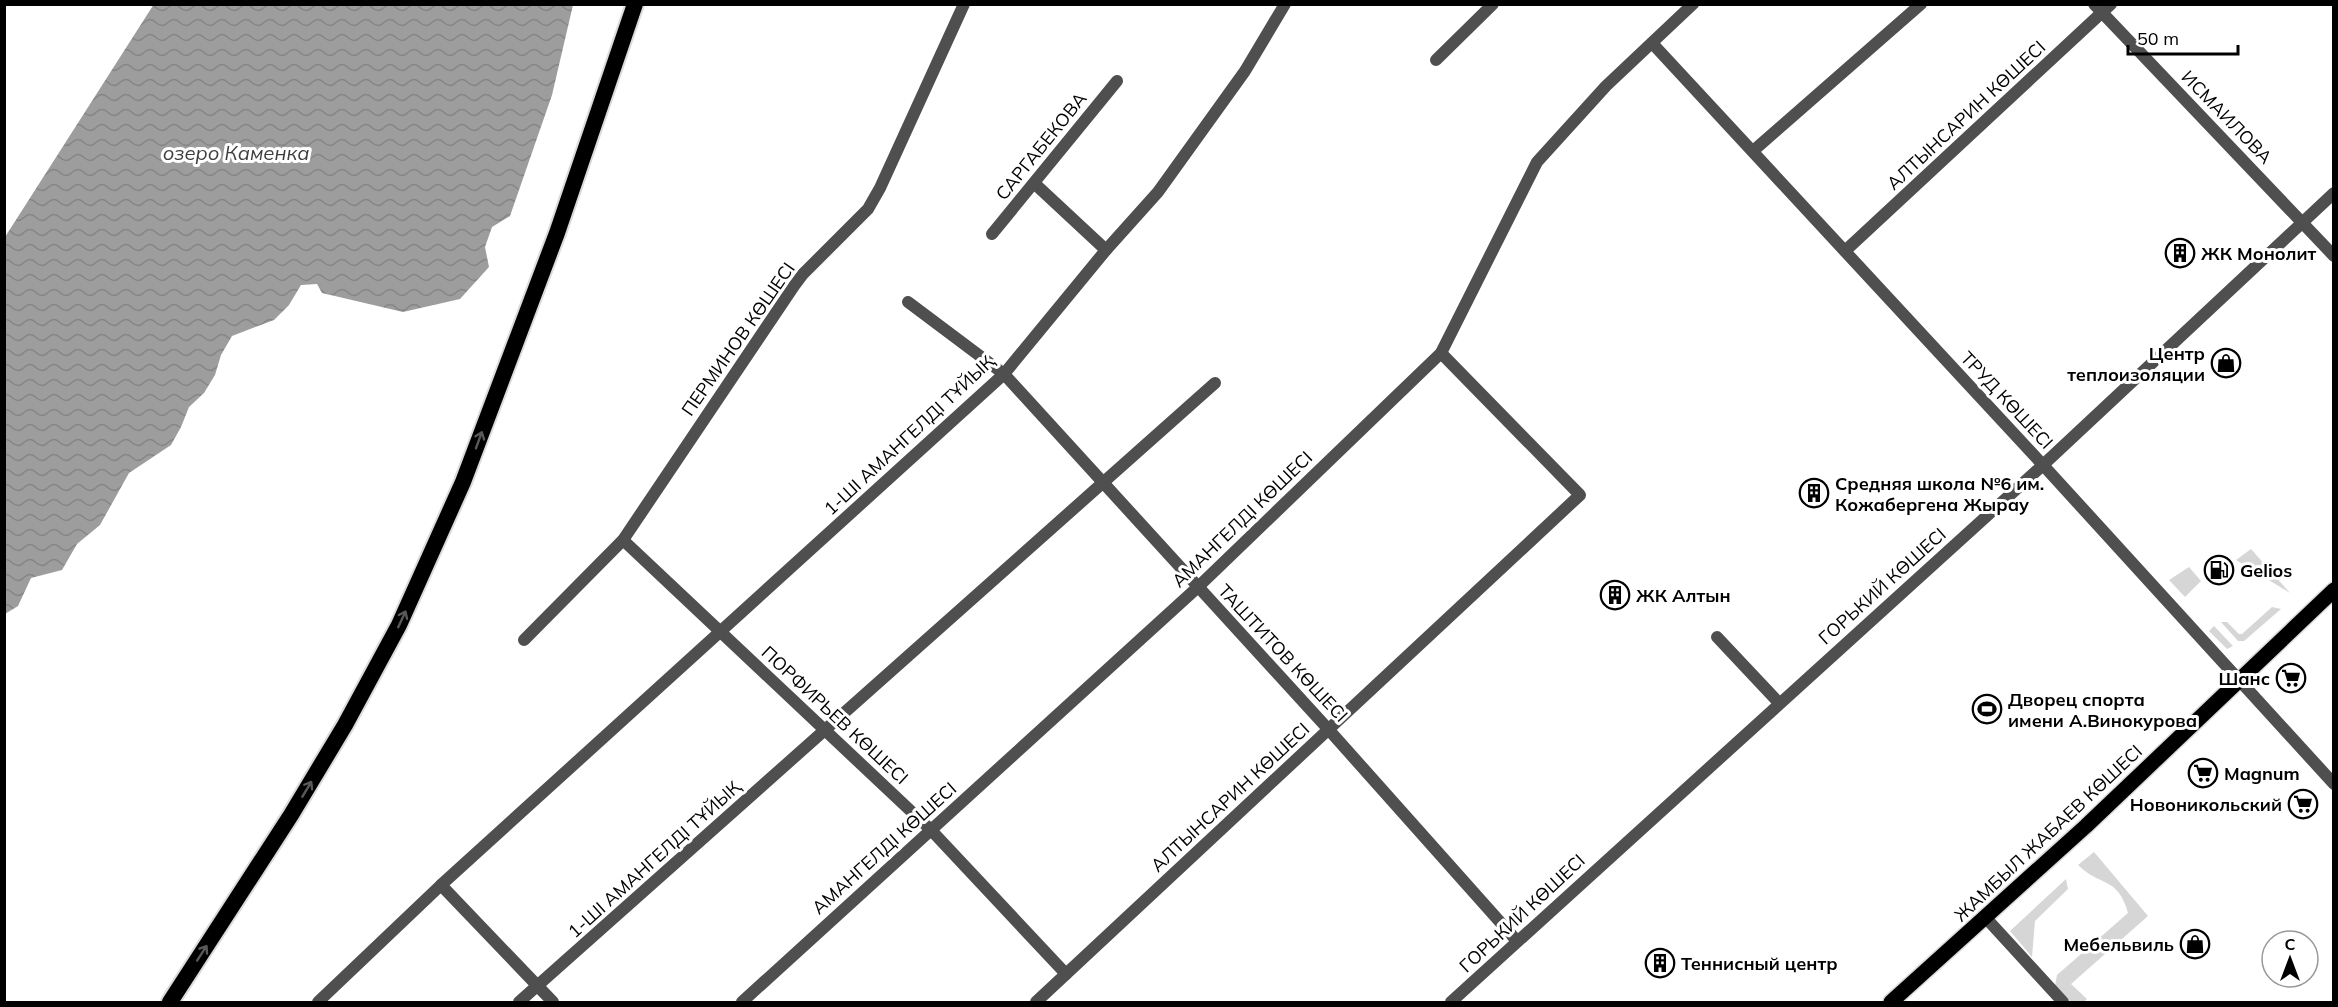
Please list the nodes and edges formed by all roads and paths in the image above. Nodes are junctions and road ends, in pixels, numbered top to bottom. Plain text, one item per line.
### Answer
1 (635, 4) edge
2 (964, 4) edge
3 (1286, 4) edge
4 (1493, 4) edge
5 (1693, 4) edge
6 (1921, 4) edge
7 (2102, 7) edge
8 (1652, 43) junction
9 (1436, 60) dead end
10 (1117, 81) dead end
11 (1753, 152) junction
12 (1034, 183) junction
13 (2334, 193) edge
14 (2302, 222) junction
15 (992, 234) dead end
16 (1106, 250) junction
17 (1845, 251) junction
18 (2334, 256) edge
19 (908, 302) dead end
20 (1441, 353) junction
21 (1004, 374) junction
22 (1215, 383) dead end
23 (2043, 465) junction
24 (1104, 484) junction
25 (623, 540) junction
26 (1198, 587) junction
27 (2334, 590) edge
28 (720, 632) junction
29 (1717, 637) dead end
30 (524, 640) dead end
31 (2240, 681) junction
32 (1779, 703) junction
33 (1329, 730) junction
34 (825, 731) junction
35 (2334, 784) edge
36 (931, 830) junction
37 (441, 885) junction
38 (1986, 918) junction
39 (1517, 941) junction
40 (1066, 974) junction
41 (537, 987) junction
42 (170, 1002) edge
43 (318, 1002) edge
44 (519, 1002) edge
45 (553, 1002) edge
46 (742, 1002) edge
47 (1036, 1002) edge
48 (1451, 1002) edge
49 (1891, 1002) edge
50 (2063, 1002) edge

42 -> 1 highway
2 - 25 street, ПЕРМИНОВ КӨШЕСІ
3 - 16 street, 1-ШІ АМАНГЕЛДІ ТҰЙЫҚ
4 - 9 street
5 - 8 street, АМАНГЕЛДІ КӨШЕСІ
6 - 11 street
7 - 14 street, ИСМАИЛОВА
7 - 17 street, АЛТЫНСАРИН КӨШЕСІ
8 - 11 street, ТРУД КӨШЕСІ
8 - 20 street, АМАНГЕЛДІ КӨШЕСІ
10 - 12 street, САРГАБЕКОВА
11 - 17 street, ТРУД КӨШЕСІ
12 - 15 street, САРГАБЕКОВА
12 - 16 street
13 - 14 street, ГОРЬКИЙ КӨШЕСІ
14 - 18 street, ИСМАИЛОВА
14 - 23 street, ГОРЬКИЙ КӨШЕСІ
16 - 21 street, 1-ШІ АМАНГЕЛДІ ТҰЙЫҚ
17 - 23 street, ТРУД КӨШЕСІ
19 - 21 street, ТАШТИТОВ КӨШЕСІ
20 - 26 street, АМАНГЕЛДІ КӨШЕСІ
20 - 33 street, АЛТЫНСАРИН КӨШЕСІ
21 - 24 street, ТАШТИТОВ КӨШЕСІ
21 - 28 street, 1-ШІ АМАНГЕЛДІ ТҰЙЫҚ
22 - 24 street, 1-ШІ АМАНГЕЛДІ ТҰЙЫҚ
23 - 31 street, ТРУД КӨШЕСІ
23 - 32 street, ГОРЬКИЙ КӨШЕСІ
24 - 26 street, ТАШТИТОВ КӨШЕСІ
24 - 34 street, 1-ШІ АМАНГЕЛДІ ТҰЙЫҚ
25 - 28 street, ПОРФИРЬЕВ КӨШЕСІ
25 - 30 street, ПЕРМИНОВ КӨШЕСІ
26 - 33 street, ТАШТИТОВ КӨШЕСІ
26 - 36 street, АМАНГЕЛДІ КӨШЕСІ
27 - 31 main road, ЖАМБЫЛ ЖАБАЕВ КӨШЕСІ
28 - 34 street, ПОРФИРЬЕВ КӨШЕСІ
28 - 37 street, 1-ШІ АМАНГЕЛДІ ТҰЙЫҚ
29 - 32 street
31 - 35 street, ТРУД КӨШЕСІ
31 - 38 main road, ЖАМБЫЛ ЖАБАЕВ КӨШЕСІ
32 - 39 street, ГОРЬКИЙ КӨШЕСІ
33 - 39 street, ТАШТИТОВ КӨШЕСІ
33 - 40 street, АЛТЫНСАРИН КӨШЕСІ
34 - 36 street, ПОРФИРЬЕВ КӨШЕСІ
34 - 41 street, 1-ШІ АМАНГЕЛДІ ТҰЙЫҚ
36 - 40 street, ПОРФИРЬЕВ КӨШЕСІ
36 - 46 street, АМАНГЕЛДІ КӨШЕСІ
37 - 41 street
37 - 43 street
38 - 49 main road, ЖАМБЫЛ ЖАБАЕВ КӨШЕСІ
38 - 50 street
39 - 48 street, ГОРЬКИЙ КӨШЕСІ
40 - 47 street, АЛТЫНСАРИН КӨШЕСІ
41 - 44 street, 1-ШІ АМАНГЕЛДІ ТҰЙЫҚ
41 - 45 street

